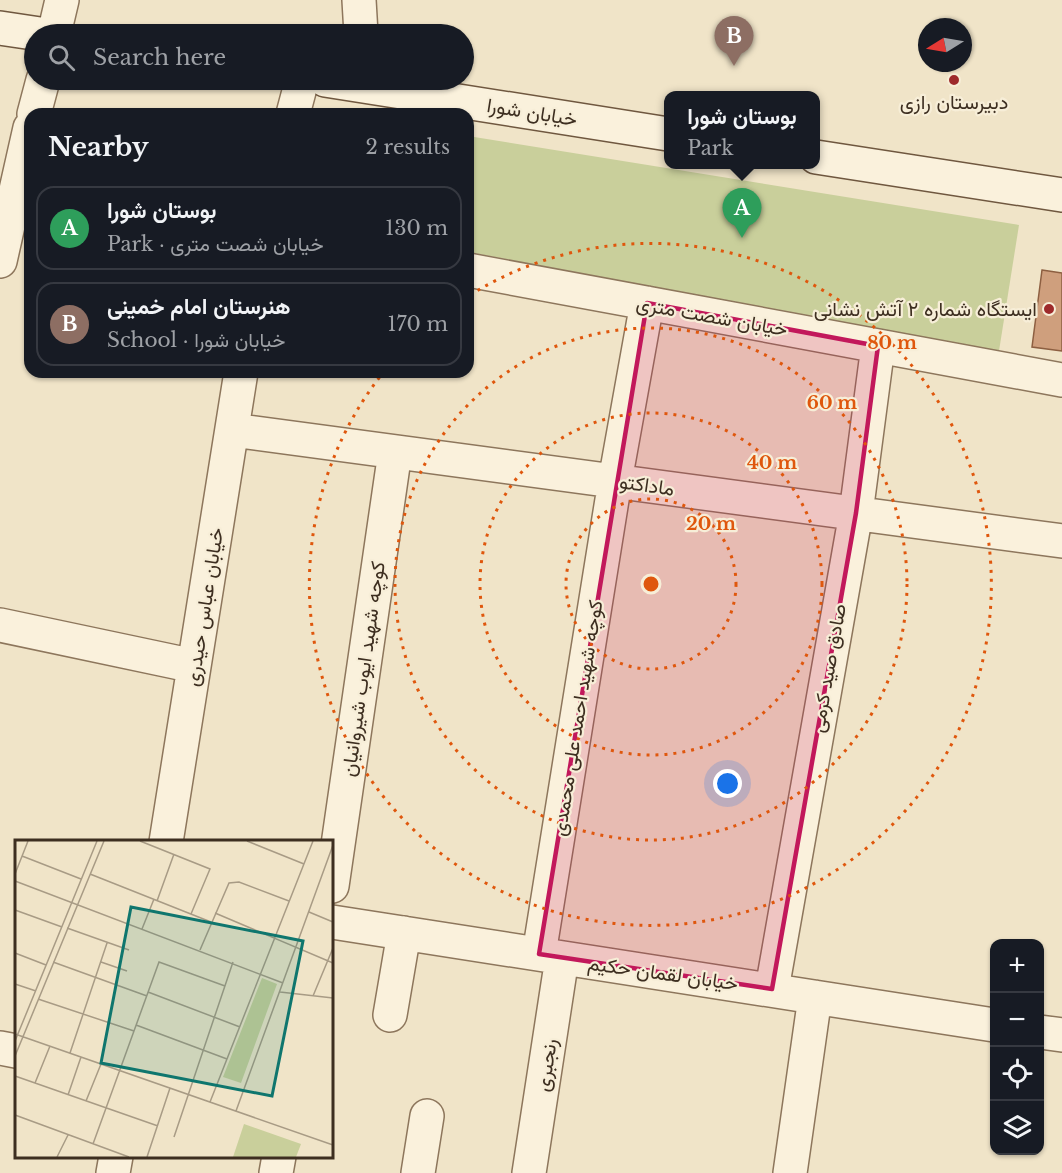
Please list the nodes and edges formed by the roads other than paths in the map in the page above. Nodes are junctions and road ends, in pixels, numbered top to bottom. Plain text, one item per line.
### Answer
1 (62, 0) edge
2 (359, 0) edge
3 (56, 24) edge
4 (360, 24) edge
5 (0, 28) edge
6 (24, 32) edge
7 (40, 90) edge
8 (299, 90) edge
9 (407, 90) edge
10 (36, 108) edge
11 (295, 108) edge
12 (664, 133) edge
13 (24, 151) edge
14 (820, 158) edge
15 (15, 186) edge
16 (1062, 195) edge
17 (0, 261) edge
18 (474, 271) edge
19 (647, 303) junction
20 (878, 346) junction
21 (241, 378) edge
22 (1062, 380) edge
23 (232, 430) junction
24 (395, 452) junction
25 (615, 481) junction
26 (856, 513) junction
27 (1062, 541) edge
28 (0, 625) edge
29 (194, 666) junction
30 (166, 840) edge
31 (333, 879) edge
32 (333, 922) edge
33 (404, 933) junction
34 (550, 956) junction
35 (772, 989) junction
36 (815, 997) junction
37 (390, 1015) dead end
38 (990, 1024) edge
39 (1044, 1033) edge
40 (1062, 1035) edge
41 (0, 1048) edge
42 (15, 1051) edge
43 (427, 1116) dead end
44 (116, 1158) edge
45 (279, 1158) edge
46 (113, 1173) edge
47 (276, 1173) edge
48 (418, 1173) edge
49 (529, 1173) edge
50 (790, 1173) edge

1 - 3 street
2 - 4 street
5 - 6 street
7 - 10 street
8 - 11 street
9 - 12 street, خیابان شورا
13 - 15 street
14 - 16 street
15 - 17 street
18 - 19 street, خیابان شصت متری
19 - 20 street, خیابان شصت متری
19 - 25 street, کوچه شهید احمد علی محمدی
20 - 22 street, خیابان شصت متری
20 - 26 street, صادق صید کرمی
21 - 23 street, خیابان عباس حیدری
23 - 24 street, ماداکتو
23 - 29 street, خیابان عباس حیدری
24 - 25 street, ماداکتو
24 - 31 street, کوچه شهید ایوب شیروانیان
25 - 26 street, ماداکتو
25 - 34 street, کوچه شهید احمد علی محمدی
26 - 27 street, ماداکتو
26 - 35 street, صادق صید کرمی
28 - 29 street
29 - 30 street, خیابان عباس حیدری
32 - 33 street, خیابان لقمان حکیم
33 - 34 street, خیابان لقمان حکیم
33 - 37 street
34 - 35 street, خیابان لقمان حکیم
34 - 49 street, رنجبری
35 - 36 street, خیابان لقمان حکیم
36 - 38 street, خیابان لقمان حکیم
36 - 50 street
39 - 40 street
41 - 42 street
43 - 48 street
44 - 46 street
45 - 47 street

